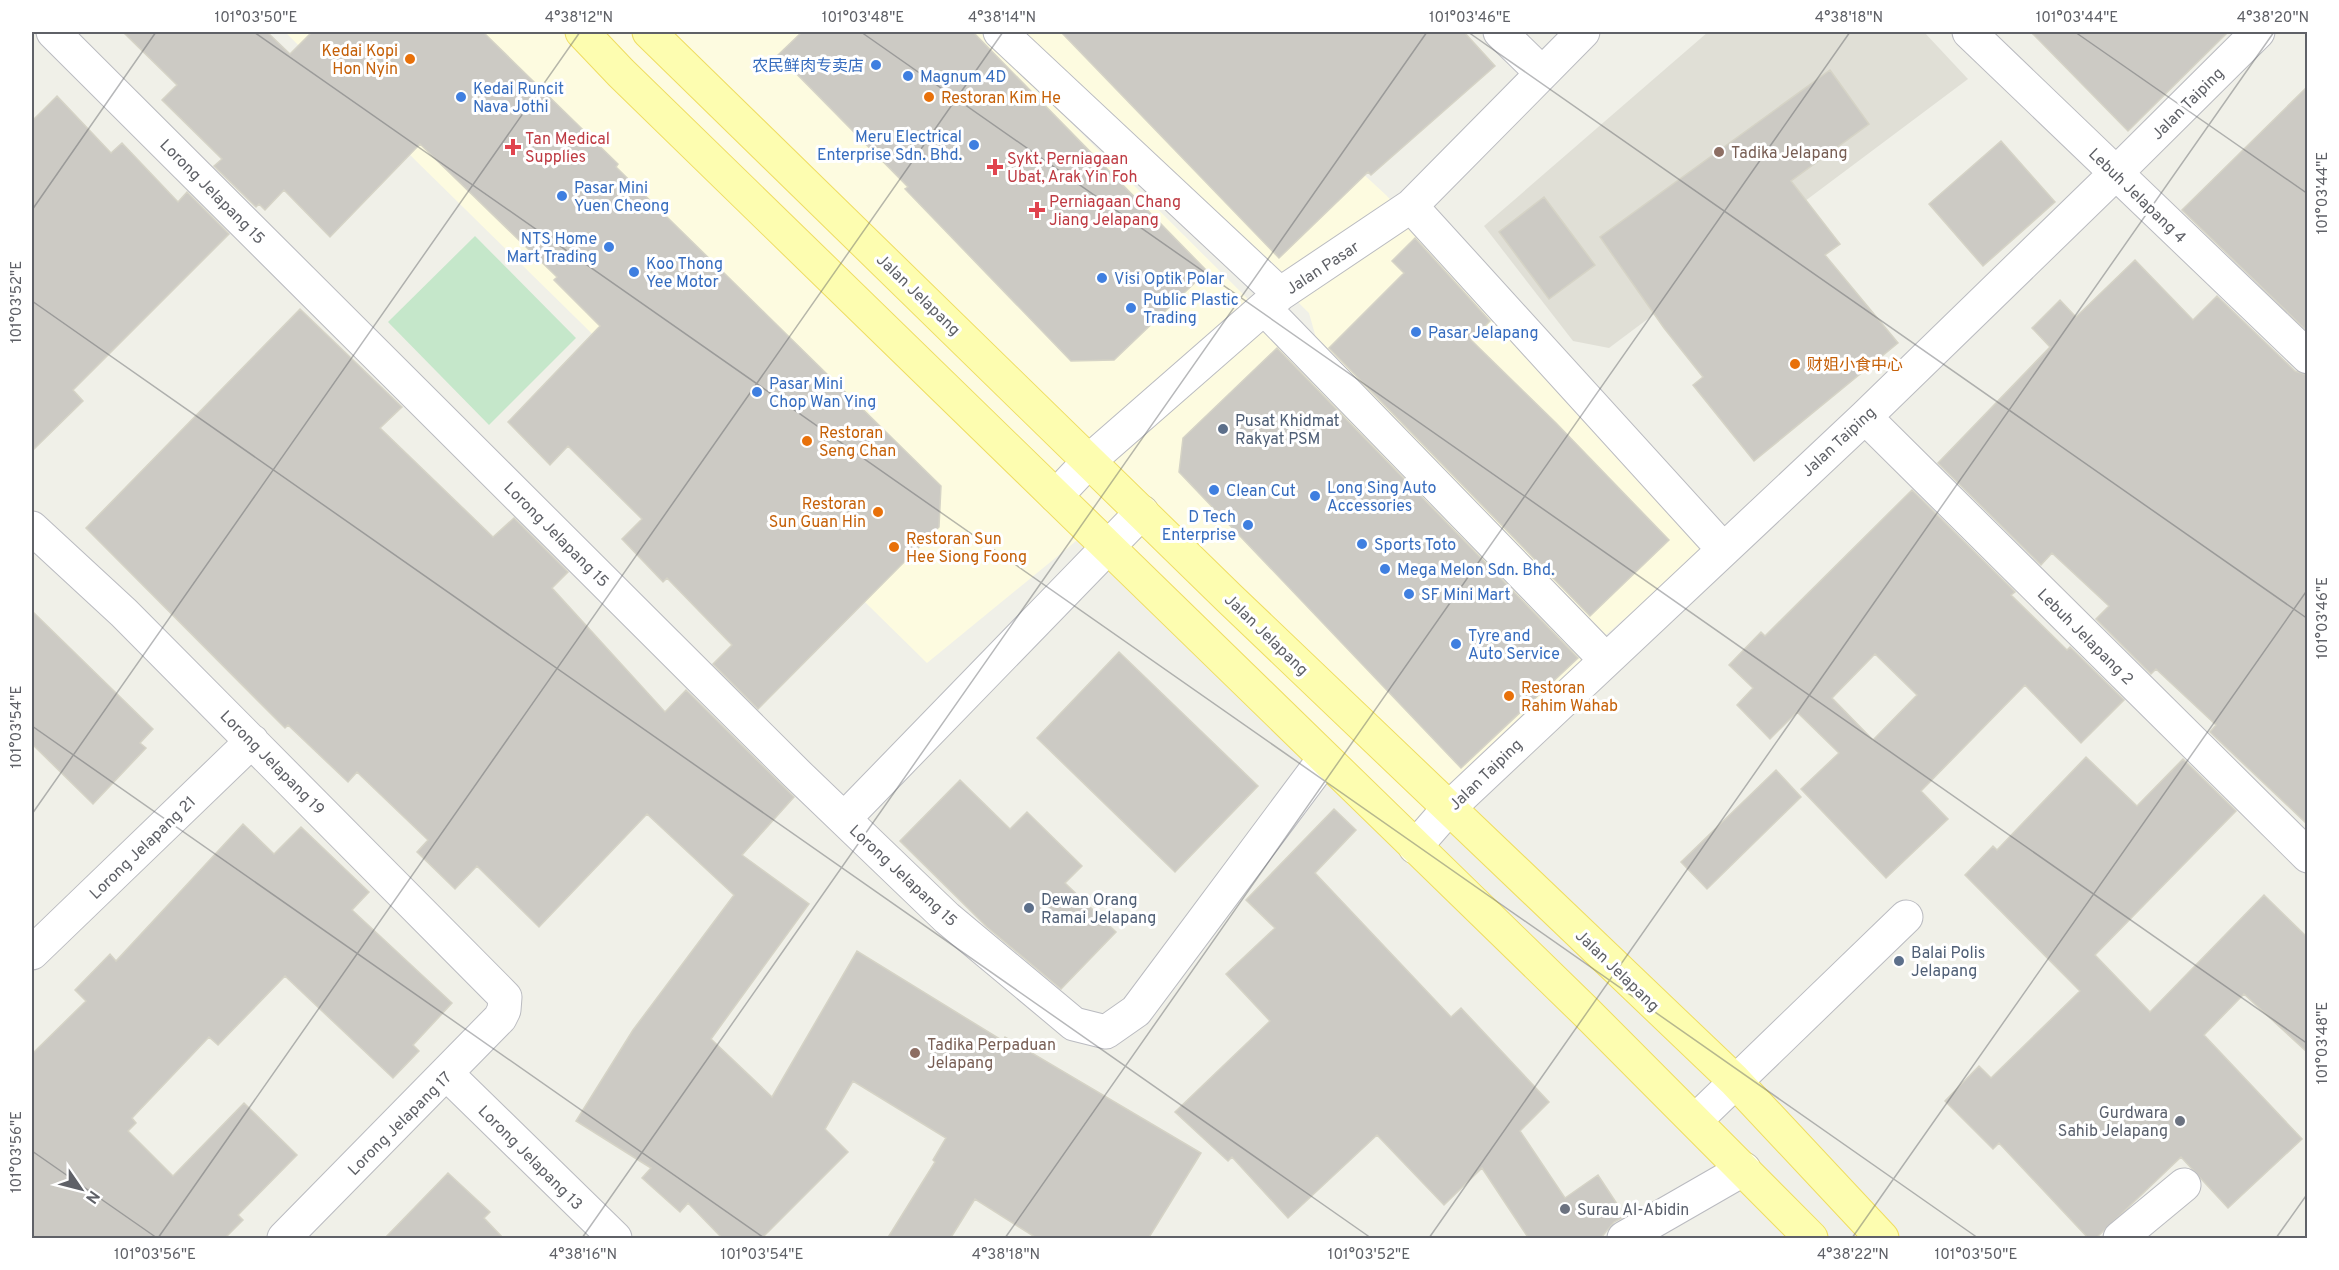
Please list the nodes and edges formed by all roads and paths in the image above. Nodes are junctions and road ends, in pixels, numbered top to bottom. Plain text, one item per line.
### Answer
1 (53, 32) edge
2 (582, 32) edge
3 (649, 32) edge
4 (1000, 32) edge
5 (1500, 32) edge
6 (1583, 32) edge
7 (1969, 32) edge
8 (2258, 32) edge
9 (1542, 72) junction
10 (2115, 174) junction
11 (1411, 206) junction
12 (1272, 301) junction
13 (2307, 357) edge
14 (1865, 417) junction
15 (1090, 460) junction
16 (1056, 496) junction
17 (1142, 512) junction
18 (32, 528) edge
19 (1106, 546) junction
20 (1723, 549) junction
21 (1605, 659) junction
22 (252, 741) junction
23 (1324, 759) junction
24 (1449, 808) junction
25 (844, 819) junction
26 (1415, 847) junction
27 (2307, 856) edge
28 (1906, 917) dead end
29 (32, 953) edge
30 (506, 1002) joint
31 (447, 1074) junction
32 (1734, 1080) junction
33 (1696, 1120) junction
34 (1744, 1169) junction
35 (2184, 1185) dead end
36 (284, 1239) edge
37 (615, 1239) edge
38 (1624, 1239) edge
39 (1811, 1239) edge
40 (1882, 1239) edge
41 (2120, 1239) edge

1 - 25 street, Lorong Jelapang 15
2 - 16 main road
3 - 15 main road, Jalan Jelapang
4 - 12 street
5 - 9 street
6 - 9 street, Jalan Pasar
7 - 10 street, Lebuh Jelapang 4
8 - 10 street, Jalan Taiping
9 - 11 street, Jalan Pasar
10 - 13 street, Lebuh Jelapang 4
10 - 14 street, Jalan Taiping
11 - 12 street, Jalan Pasar
11 - 20 street
12 - 15 street, Jalan Pasar
12 - 21 street
14 - 20 street, Jalan Taiping
14 - 27 street, Lebuh Jelapang 2
15 - 16 street, Jalan Pasar
15 - 17 main road, Jalan Jelapang
16 - 19 main road
17 - 19 street
17 - 24 main road, Jalan Jelapang
18 - 22 street, Lorong Jelapang 19
19 - 23 main road
19 - 25 street
20 - 21 street, Jalan Taiping
21 - 24 street, Jalan Taiping
22 - 29 street, Lorong Jelapang 21
22 - 30 street, Lorong Jelapang 19
23 - 25 street, Lorong Jelapang 15
23 - 26 main road
24 - 26 street, Jalan Taiping
24 - 32 main road, Jalan Jelapang
26 - 33 main road
28 - 32 street
30 - 31 street, Lorong Jelapang 17
31 - 36 street, Lorong Jelapang 17
31 - 37 street, Lorong Jelapang 13
32 - 33 street
32 - 40 main road, Jalan Jelapang
33 - 34 main road
34 - 38 street
34 - 39 main road
35 - 41 street

